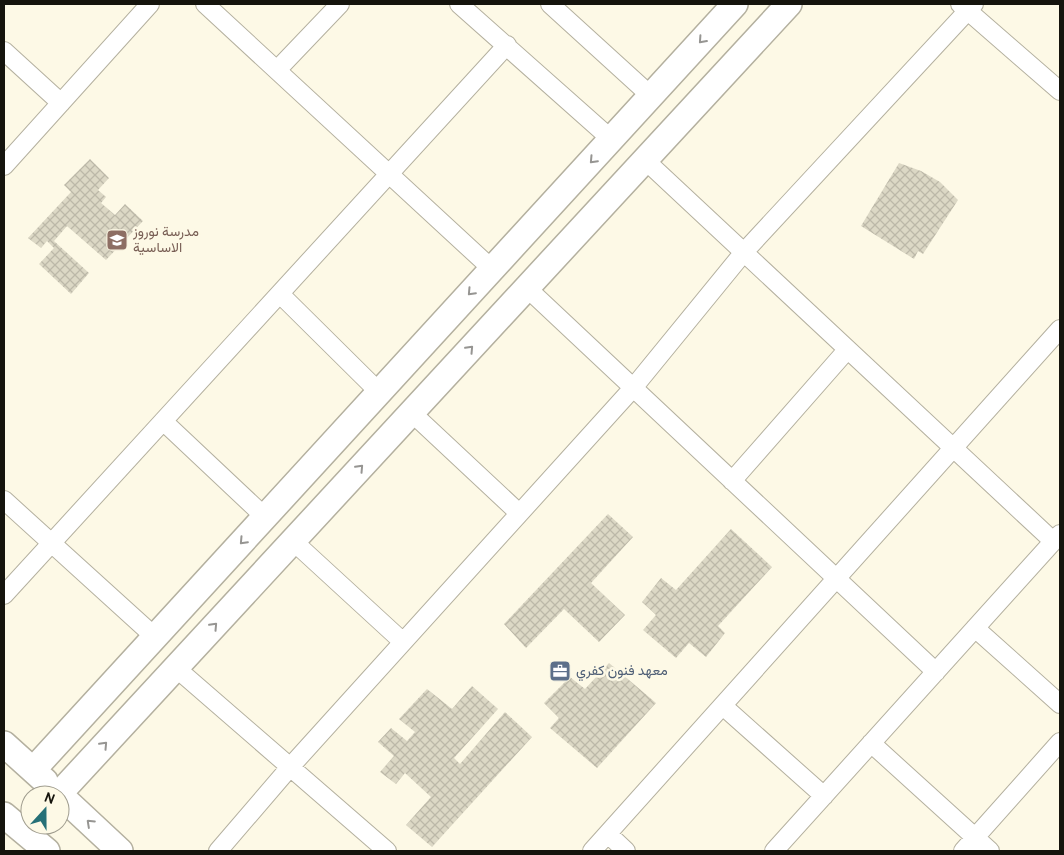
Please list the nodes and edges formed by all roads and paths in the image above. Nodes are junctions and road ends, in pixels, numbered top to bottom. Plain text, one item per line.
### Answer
1 (150, 4) edge
2 (206, 4) edge
3 (340, 4) edge
4 (459, 4) edge
5 (550, 4) edge
6 (735, 4) edge
7 (789, 4) edge
8 (967, 6) edge
9 (507, 45) junction
10 (4, 51) edge
11 (679, 65) junction
12 (277, 70) junction
13 (1060, 90) edge
14 (708, 92) junction
15 (651, 96) junction
16 (61, 103) junction
17 (611, 139) junction
18 (645, 160) junction
19 (4, 166) edge
20 (390, 174) junction
21 (539, 218) junction
22 (566, 245) junction
23 (744, 252) junction
24 (492, 269) junction
25 (526, 288) junction
26 (280, 294) junction
27 (1060, 329) edge
28 (847, 350) junction
29 (633, 388) junction
30 (379, 392) junction
31 (412, 413) junction
32 (163, 421) junction
33 (953, 449) junction
34 (307, 471) junction
35 (732, 481) junction
36 (333, 498) junction
37 (4, 500) edge
38 (519, 513) junction
39 (265, 517) junction
40 (1057, 537) edge
41 (293, 541) junction
42 (51, 543) junction
43 (836, 579) junction
44 (4, 595) edge
45 (975, 628) junction
46 (155, 637) junction
47 (403, 642) junction
48 (176, 668) junction
49 (936, 672) junction
50 (1060, 704) edge
51 (723, 706) junction
52 (1060, 742) edge
53 (871, 743) junction
54 (4, 744) edge
55 (53, 748) junction
56 (290, 766) junction
57 (33, 770) junction
58 (79, 772) junction
59 (49, 785) edge
60 (68, 785) edge
61 (824, 796) junction
62 (70, 804) edge
63 (4, 815) edge
64 (608, 834) junction
65 (969, 845) edge
66 (33, 847) edge
67 (120, 851) edge
68 (218, 851) edge
69 (387, 851) edge
70 (592, 851) edge
71 (626, 851) edge
72 (774, 851) edge
73 (990, 851) edge

1 - 16 street
2 - 12 street
3 - 12 street
4 - 9 street
5 - 15 street
6 -> 11 main road
7 - 14 main road
8 - 13 street
8 - 23 street
9 - 17 street
9 - 20 street
10 - 16 street
11 - 14 main road
11 - 15 main road
12 - 20 street
14 - 18 main road
15 - 17 main road
16 - 19 street
17 -> 21 main road
18 - 22 main road
18 - 23 street
20 - 24 street
20 - 26 street
21 - 22 main road
21 - 24 main road
22 - 25 main road
23 - 28 street
23 - 29 street
24 -> 30 main road
25 - 29 street
31 -> 25 main road
26 - 30 street
26 - 32 street
27 - 33 street
28 - 33 street
28 - 35 street
29 - 35 street
29 - 38 street
30 - 34 main road
36 -> 31 main road
31 - 38 street
32 - 39 street
32 - 42 street
33 - 40 street
33 - 43 street
34 - 36 main road
34 - 39 main road
35 - 43 street
36 - 41 main road
37 - 42 street
38 - 47 street
39 -> 46 main road
40 - 45 street
41 - 47 street
48 -> 41 main road
42 - 44 street
42 - 46 street
43 - 49 street
43 - 51 street
45 - 49 street
45 - 50 street
46 - 55 main road
47 - 56 street
48 - 56 street
58 -> 48 main road
49 - 53 street
51 - 61 street
51 - 64 street
52 - 65 street
53 - 61 street
53 - 65 street
54 - 57 main road
55 - 57 main road
55 - 58 main road
56 - 68 street
56 - 69 street
57 - 59 main road
58 - 60 main road
61 - 72 street
67 -> 62 main road
63 - 66 main road
64 - 70 street
64 - 71 street
65 - 73 street

